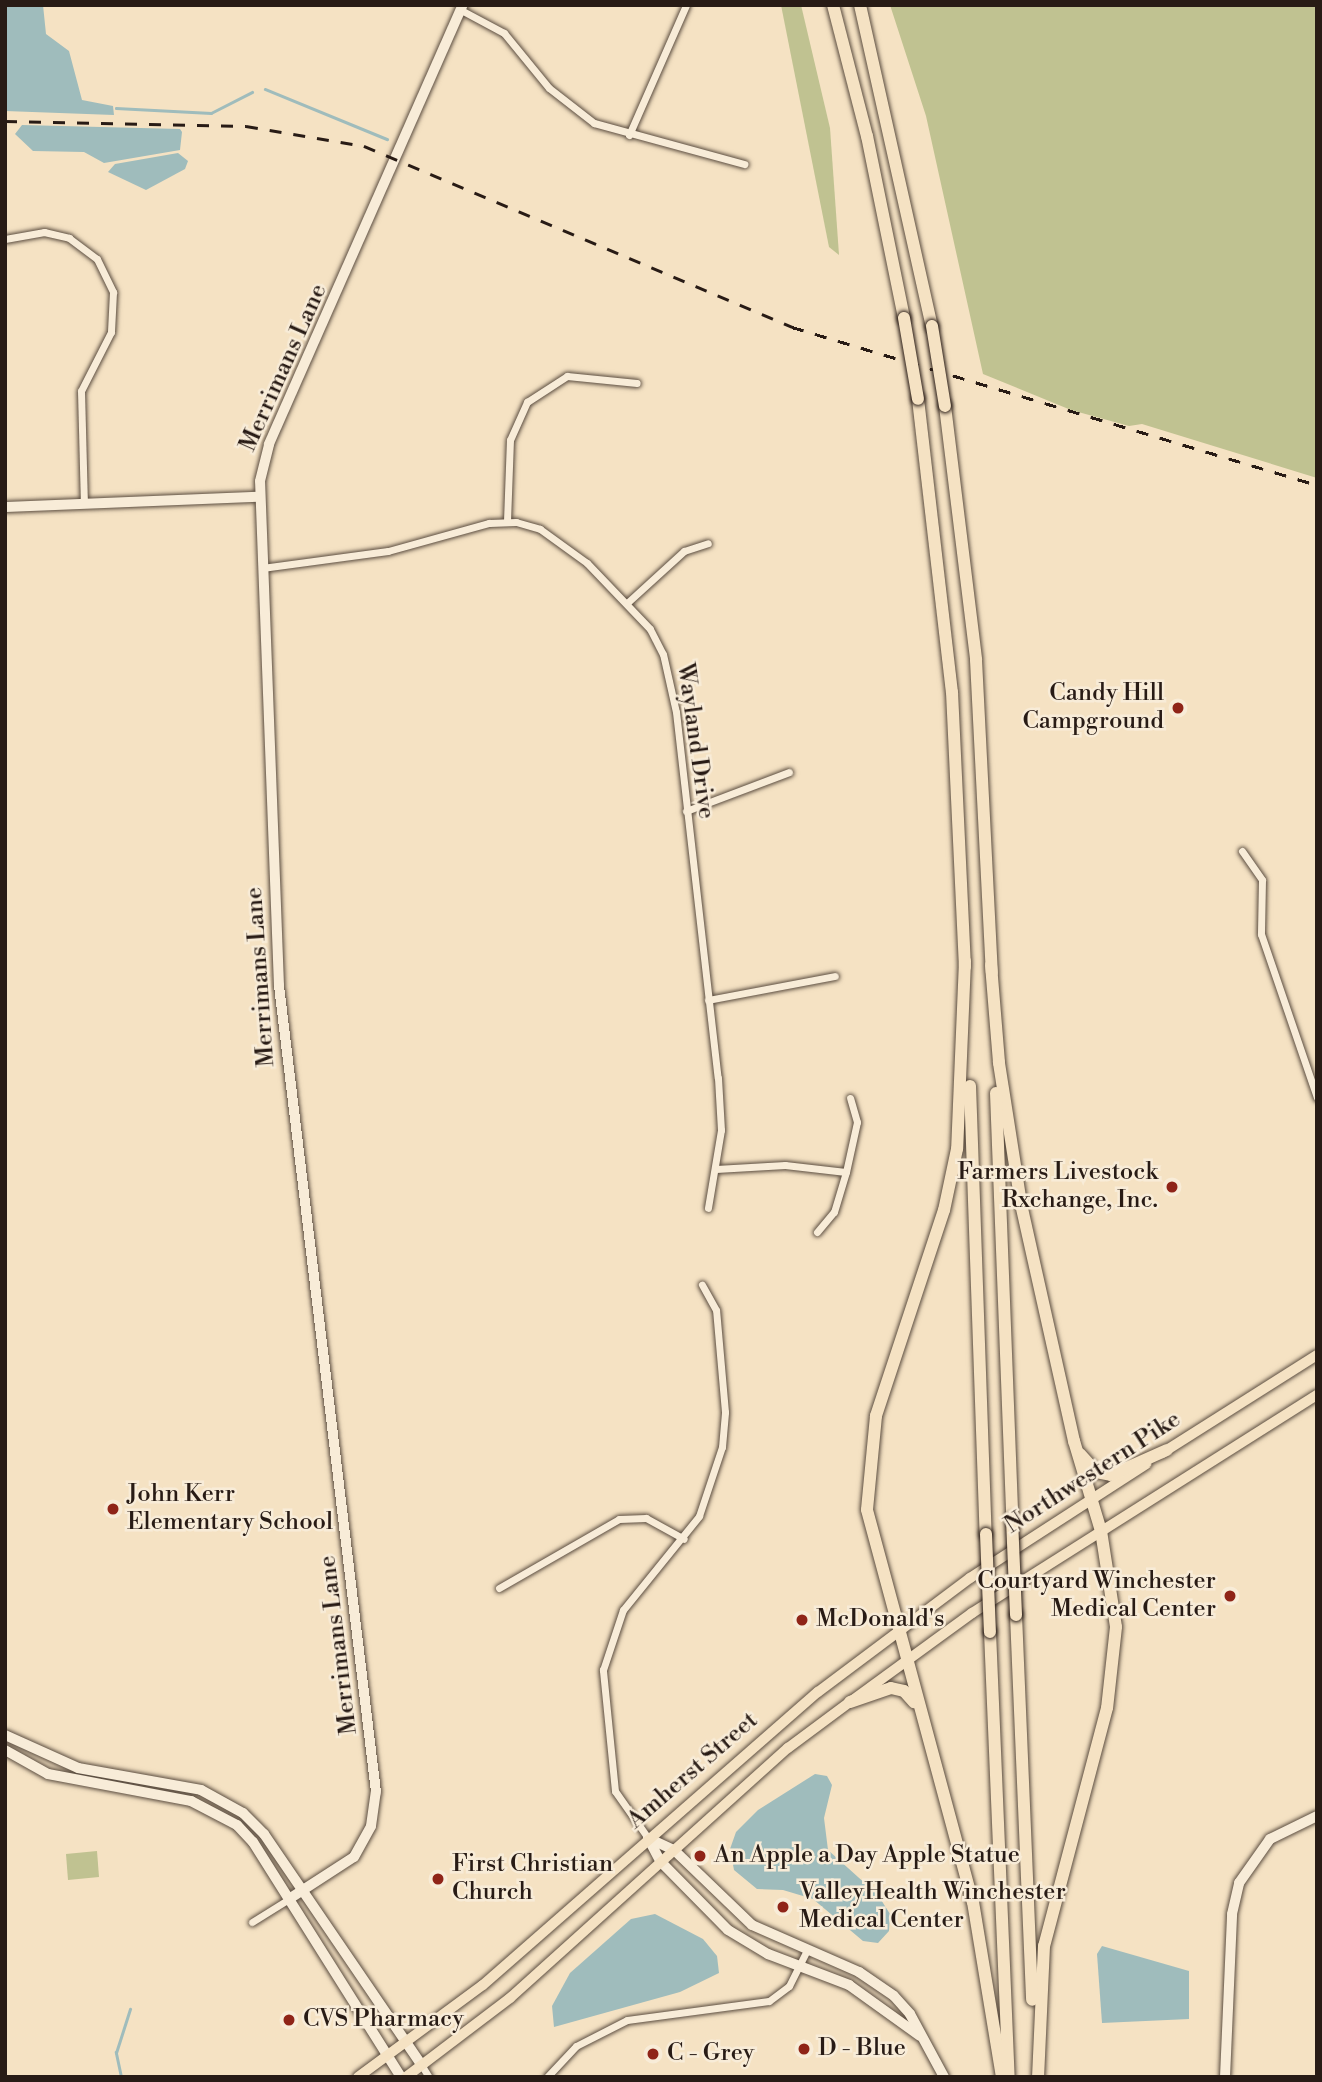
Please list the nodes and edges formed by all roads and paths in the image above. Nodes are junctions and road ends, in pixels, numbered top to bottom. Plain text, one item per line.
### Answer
1 (686, 5) edge
2 (833, 5) edge
3 (860, 5) edge
4 (462, 8) edge
5 (629, 135) junction
6 (744, 164) dead end
7 (5, 239) edge
8 (637, 383) dead end
9 (259, 497) junction
10 (84, 503) junction
11 (5, 507) edge
12 (508, 521) junction
13 (708, 544) dead end
14 (262, 568) junction
15 (627, 603) junction
16 (789, 772) dead end
17 (686, 811) junction
18 (1242, 851) dead end
19 (965, 961) junction
20 (992, 965) junction
21 (835, 976) dead end
22 (708, 1000) junction
23 (850, 1098) dead end
24 (1317, 1098) edge
25 (716, 1169) junction
26 (846, 1172) junction
27 (708, 1208) dead end
28 (817, 1232) dead end
29 (702, 1285) dead end
30 (1317, 1355) edge
31 (1317, 1395) edge
32 (1074, 1441) junction
33 (1167, 1450) junction
34 (1089, 1501) junction
35 (1101, 1531) junction
36 (684, 1539) junction
37 (499, 1588) dead end
38 (896, 1632) junction
39 (905, 1660) junction
40 (850, 1702) junction
41 (919, 1711) junction
42 (5, 1735) edge
43 (5, 1750) edge
44 (1315, 1817) edge
45 (648, 1838) junction
46 (674, 1850) junction
47 (661, 1862) junction
48 (303, 1891) junction
49 (289, 1899) junction
50 (252, 1922) dead end
51 (807, 1950) junction
52 (800, 1966) junction
53 (920, 2036) junction
54 (405, 2045) junction
55 (388, 2056) junction
56 (422, 2066) junction
57 (358, 2077) edge
58 (403, 2077) edge
59 (429, 2077) edge
60 (547, 2077) edge
61 (944, 2077) edge
62 (1002, 2077) edge
63 (1009, 2077) edge
64 (1037, 2077) edge
65 (1225, 2077) edge

1 - 5 street
2 - 19 highway, bridge
3 - 20 highway, bridge
4 - 5 street
4 - 9 main road, Merrimans Lane
5 - 6 street
7 - 10 street
8 - 12 street
9 - 10 main road
9 - 14 main road, Merrimans Lane
10 - 11 main road
12 - 14 street
12 - 15 street, Wayland Drive
13 - 15 street
14 - 48 main road, Merrimans Lane
15 - 17 street, Wayland Drive
16 - 17 street
17 - 22 street, Wayland Drive
18 - 24 street
19 - 38 highway
19 - 63 highway, bridge
20 - 32 highway
20 - 64 highway, bridge
21 - 22 street
22 - 25 street, Wayland Drive
23 - 26 street
25 - 26 street
25 - 27 street, Wayland Drive
26 - 28 street
29 - 36 street
30 - 33 main road, Northwestern Pike
31 - 35 main road
32 - 33 highway
32 - 34 highway
33 - 34 main road, Northwestern Pike
34 - 35 highway
34 - 38 main road, Northwestern Pike
35 - 39 main road
35 - 64 highway
36 - 37 street
36 - 45 street
38 - 39 highway
38 - 45 main road, Amherst Street
39 - 40 main road, Amherst Street
39 - 41 highway
40 - 41 highway
40 - 46 main road, Amherst Street
41 - 62 highway
42 - 48 main road
43 - 49 main road
44 - 65 main road
45 - 46 main road
45 - 47 main road
45 - 54 main road, Amherst Street
46 - 47 main road, Amherst Street
46 - 51 main road
47 - 52 main road
47 - 56 main road, Amherst Street
48 - 49 main road, Merrimans Lane
48 - 54 main road
49 - 50 street, Merrimans Lane
49 - 55 main road
51 - 52 street
51 - 53 main road
52 - 53 main road
52 - 60 street
53 - 61 main road
54 - 55 main road, Amherst Street
54 - 56 main road
55 - 57 main road, Amherst Street
55 - 58 main road
56 - 58 main road, Amherst Street
56 - 59 street

